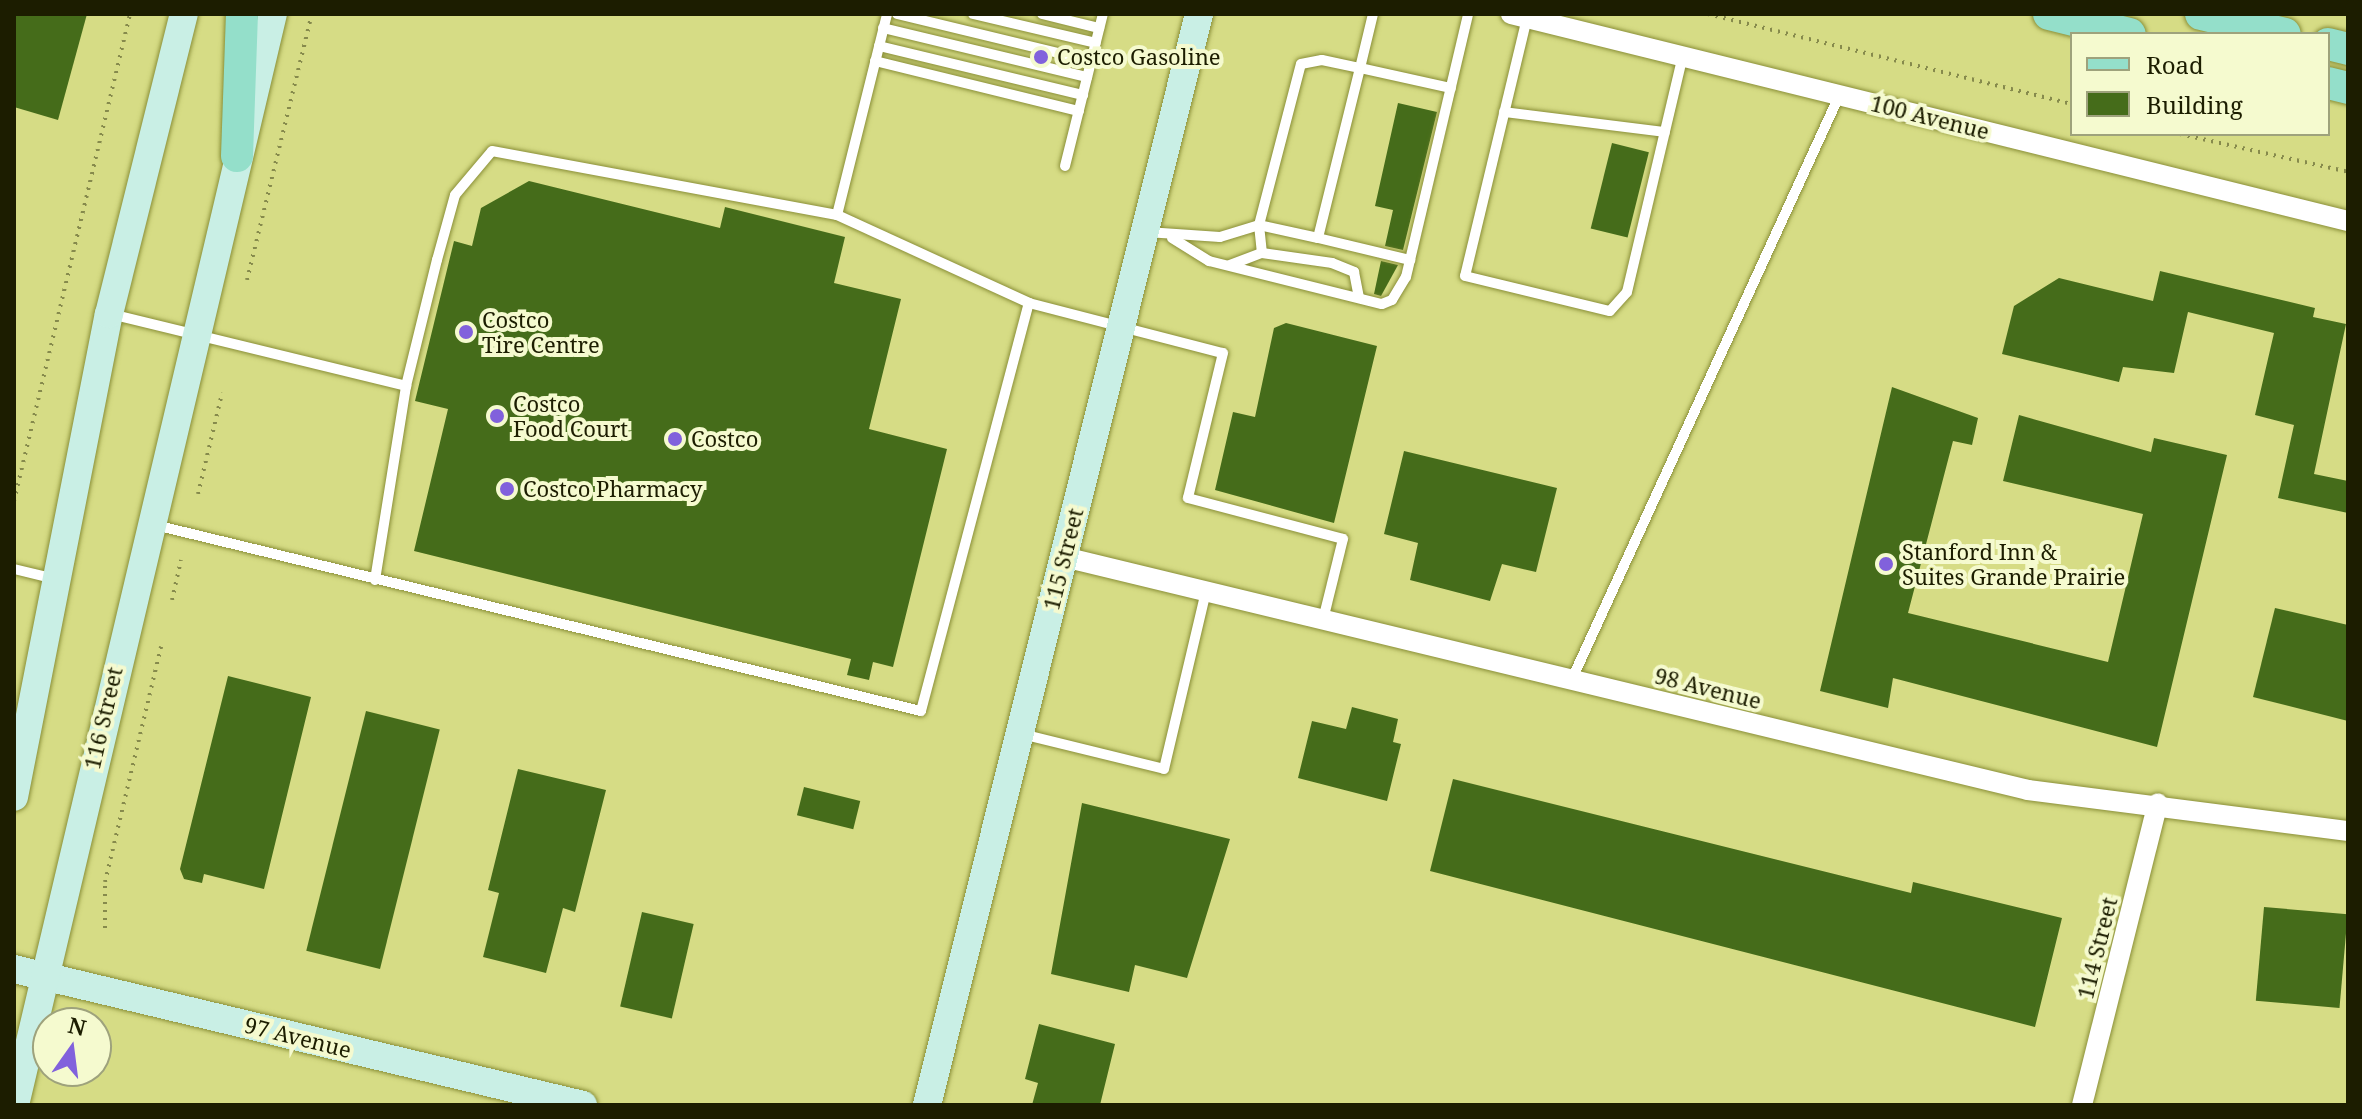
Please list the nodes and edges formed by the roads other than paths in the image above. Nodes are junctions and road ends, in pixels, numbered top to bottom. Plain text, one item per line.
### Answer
1 (184, 14) edge
2 (242, 14) edge
3 (273, 14) edge
4 (887, 14) edge
5 (897, 14) edge
6 (973, 14) edge
7 (1042, 14) edge
8 (1103, 14) edge
9 (1199, 14) edge
10 (1373, 14) edge
11 (1468, 14) edge
12 (2049, 14) edge
13 (2201, 14) edge
14 (1519, 16) edge
15 (883, 28) junction
16 (1099, 28) junction
17 (2122, 32) edge
18 (2277, 32) edge
19 (1096, 43) junction
20 (879, 46) junction
21 (1683, 56) junction
22 (875, 61) junction
23 (1092, 61) junction
24 (1360, 68) junction
25 (1087, 77) junction
26 (1451, 88) junction
27 (1840, 94) junction
28 (1083, 95) junction
29 (1079, 111) junction
30 (1504, 112) junction
31 (1665, 132) junction
32 (237, 156) junction
33 (1065, 166) dead end
34 (837, 215) junction
35 (2348, 221) edge
36 (1259, 225) junction
37 (1158, 235) junction
38 (1318, 238) junction
39 (1262, 253) junction
40 (1410, 260) junction
41 (1228, 266) junction
42 (1359, 298) junction
43 (1029, 303) junction
44 (109, 314) junction
45 (1117, 326) junction
46 (198, 334) junction
47 (406, 386) junction
48 (149, 523) junction
49 (1064, 557) junction
50 (14, 569) edge
51 (55, 579) junction
52 (375, 580) junction
53 (1206, 592) junction
54 (1323, 620) junction
55 (1572, 679) junction
56 (1020, 734) junction
57 (14, 797) edge
58 (2158, 803) junction
59 (2348, 831) edge
60 (14, 969) edge
61 (47, 976) junction
62 (15, 1105) edge
63 (583, 1105) edge
64 (927, 1105) edge
65 (2082, 1105) edge

1 - 44 main road
2 - 32 main road
3 - 32 main road, 116 Street
4 - 15 lane
5 - 23 lane
6 - 19 lane
7 - 16 lane
8 - 16 lane
9 - 37 main road, 115 Street
10 - 24 lane
11 - 26 lane
12 - 17 main road
13 - 18 main road
14 - 21 street, 100 Avenue
14 - 30 lane
15 - 20 lane
15 - 25 lane
16 - 19 lane
19 - 23 lane
20 - 22 lane
20 - 28 lane
21 - 27 street, 100 Avenue
21 - 31 lane
22 - 29 lane
22 - 34 lane
23 - 25 lane
24 - 26 lane
24 - 36 lane
24 - 38 lane
25 - 28 lane
26 - 40 lane
27 - 35 street, 100 Avenue
27 - 55 lane
28 - 29 lane
29 - 33 lane
30 - 31 lane
30 - 31 lane
32 - 46 main road, 116 Street
34 - 43 lane
34 - 47 lane
36 - 37 lane
36 - 38 lane
36 - 39 lane
37 - 41 lane
37 - 45 main road, 115 Street
38 - 40 lane
39 - 41 lane
39 - 42 lane
40 - 42 lane
41 - 42 lane
43 - 45 lane
43 - 52 lane
44 - 46 lane
44 - 51 main road
45 - 49 main road, 115 Street
45 - 54 lane
46 - 47 lane
46 - 48 main road, 116 Street
47 - 52 lane
48 - 52 lane
48 - 61 main road, 116 Street
49 - 53 street, 98 Avenue
49 - 56 main road, 115 Street
50 - 51 lane
51 - 57 main road
53 - 54 street, 98 Avenue
53 - 56 lane
54 - 55 street, 98 Avenue
55 - 58 street, 98 Avenue
56 - 64 main road, 115 Street
58 - 59 street, 98 Avenue
58 - 65 street, 114 Street
60 - 61 main road, 97 Avenue
61 - 62 main road, 116 Street
61 - 63 main road, 97 Avenue

